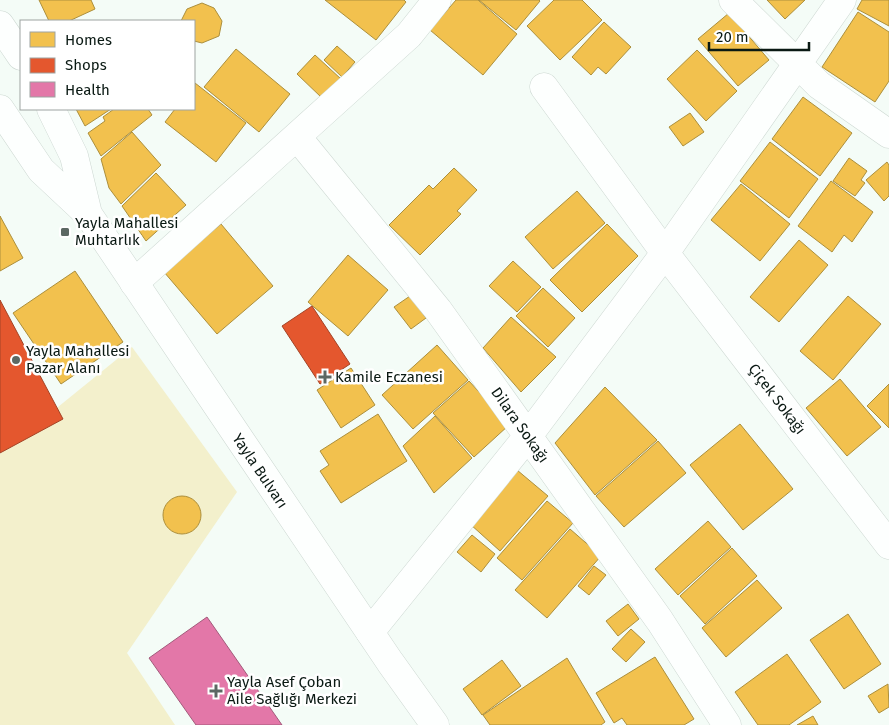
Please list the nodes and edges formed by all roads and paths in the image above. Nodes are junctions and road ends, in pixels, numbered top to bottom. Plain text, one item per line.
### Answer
1 (437, 0) edge
2 (733, 0) edge
3 (842, 0) edge
4 (0, 25) edge
5 (20, 55) edge
6 (799, 63) junction
7 (544, 87) dead end
8 (0, 109) edge
9 (52, 110) edge
10 (889, 134) edge
11 (298, 138) junction
12 (88, 214) junction
13 (665, 253) junction
14 (134, 284) junction
15 (528, 436) junction
16 (884, 529) edge
17 (370, 632) junction
18 (435, 725) edge
19 (727, 725) edge

1 - 11 street
2 - 6 street
3 - 6 street
4 - 5 street
6 - 10 street
6 - 13 street
7 - 13 street, Çiçek Sokağı
8 - 12 street, Yayla Bulvarı
9 - 12 street, Yayla Bulvarı
11 - 14 street
11 - 15 street, Dilara Sokağı
12 - 14 street, Yayla Bulvarı
13 - 15 street
13 - 16 street, Çiçek Sokağı
14 - 17 street, Yayla Bulvarı
15 - 17 street
15 - 19 street, Dilara Sokağı
17 - 18 street, Yayla Bulvarı

